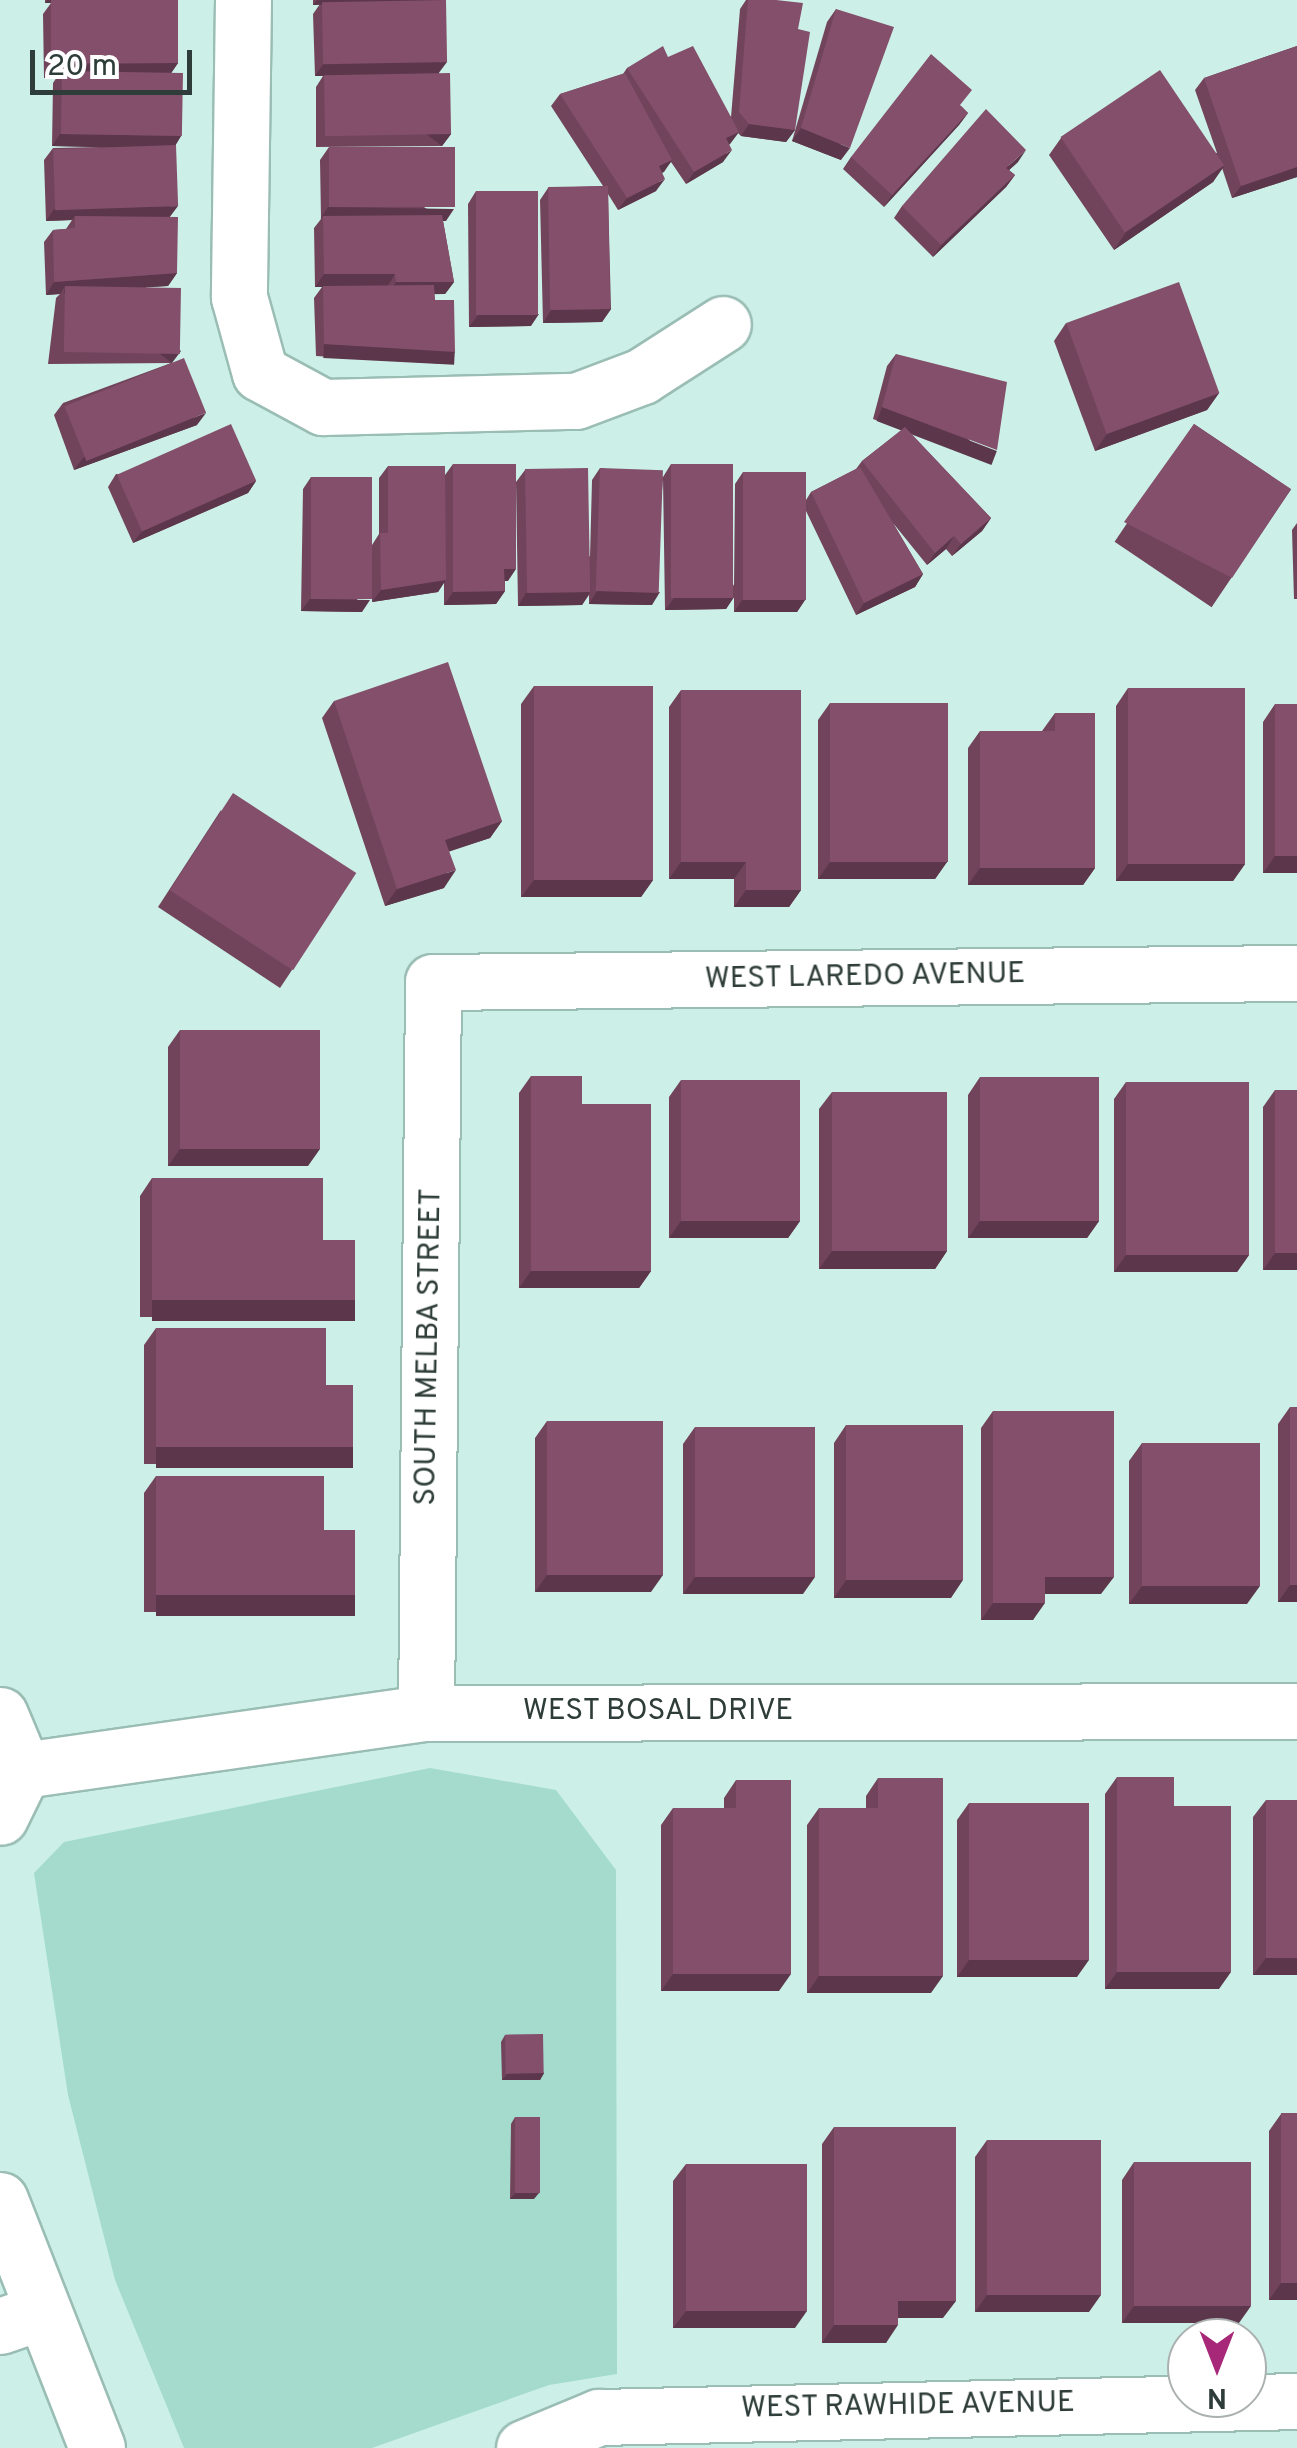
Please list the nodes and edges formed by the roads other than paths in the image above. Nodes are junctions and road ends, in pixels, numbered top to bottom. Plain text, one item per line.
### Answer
1 (243, 0) edge
2 (722, 324) dead end
3 (1297, 973) edge
4 (433, 982) joint
5 (1297, 1710) edge
6 (426, 1713) junction
7 (0, 1715) edge
8 (12, 1793) edge
9 (0, 2200) edge
10 (19, 2320) edge
11 (1297, 2401) edge
12 (724, 2429) edge
13 (97, 2448) edge
14 (524, 2448) edge

1 - 2 street
3 - 4 street, WEST LAREDO AVENUE
4 - 6 street, SOUTH MELBA STREET
5 - 6 street, WEST BOSAL DRIVE
6 - 8 street, WEST BOSAL DRIVE
7 - 8 street
9 - 10 street
10 - 13 street
11 - 12 street, WEST RAWHIDE AVENUE
12 - 14 street, WEST RAWHIDE AVENUE

